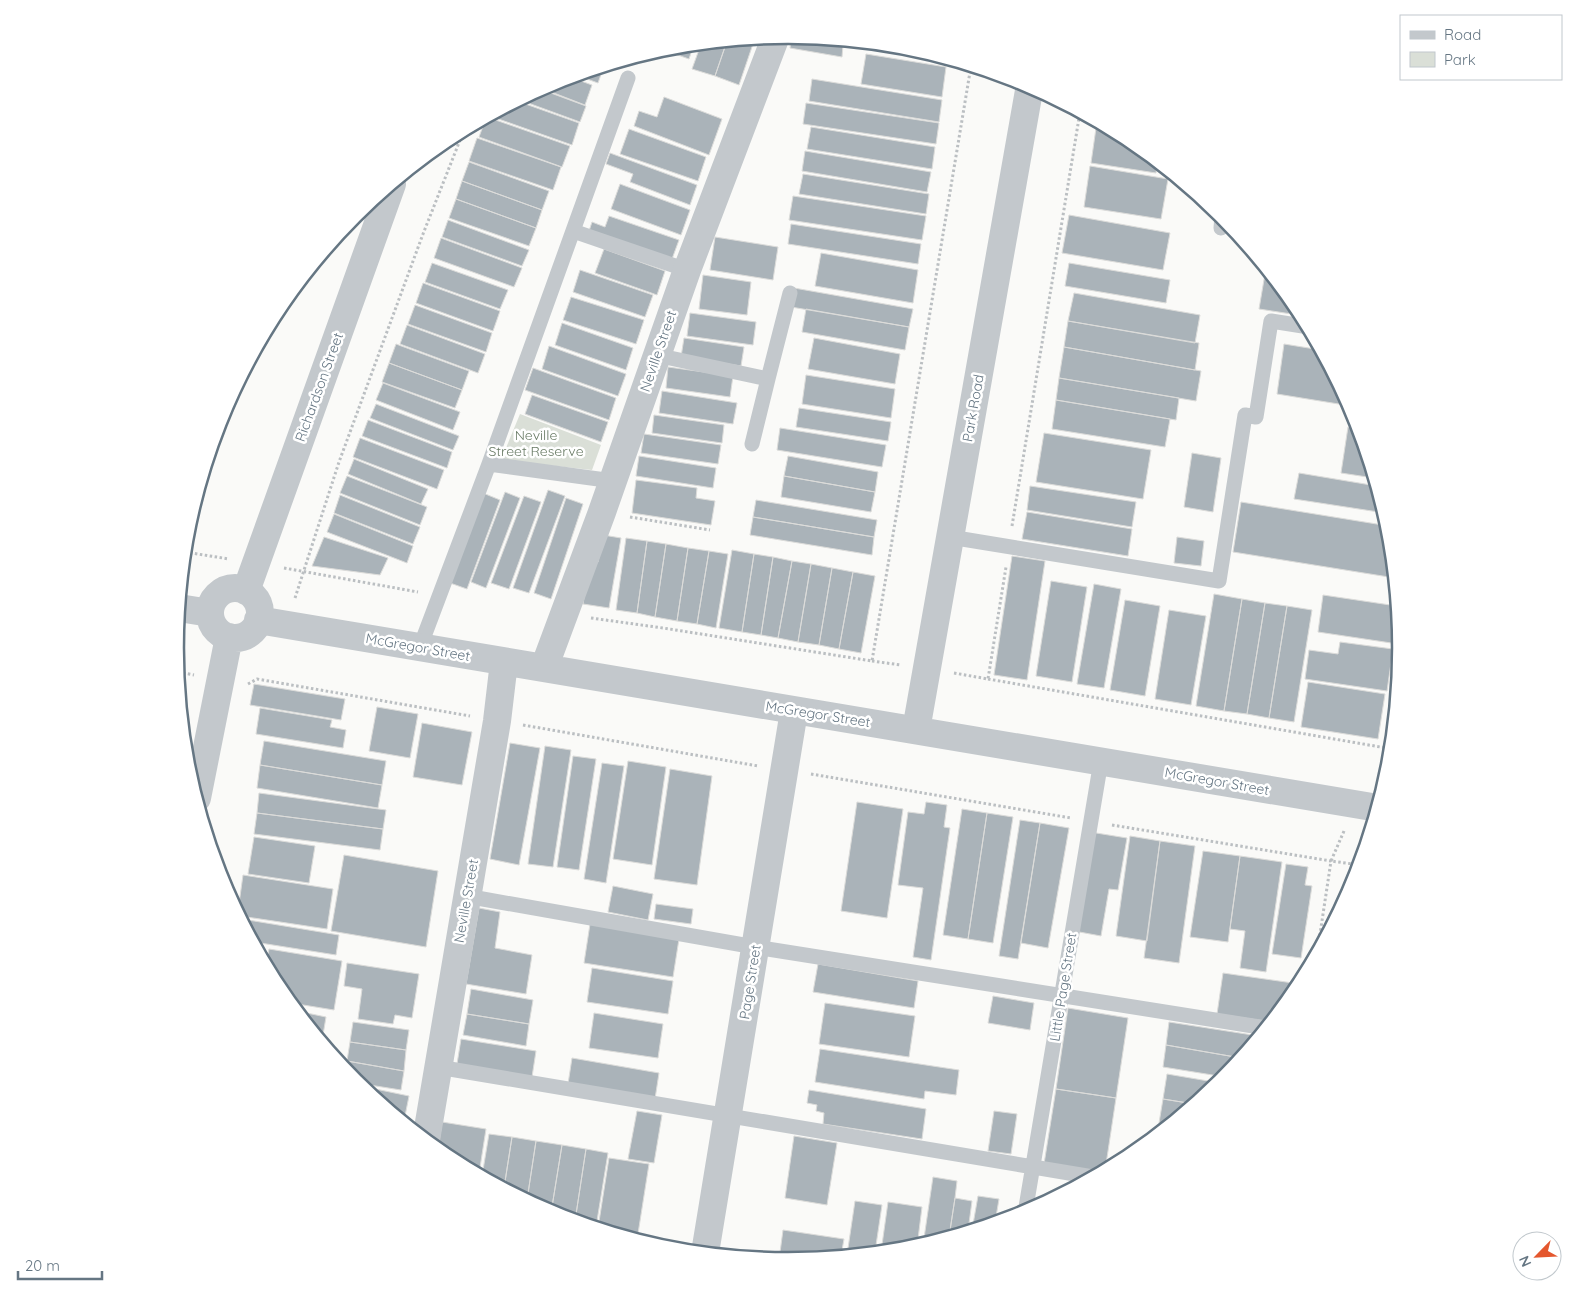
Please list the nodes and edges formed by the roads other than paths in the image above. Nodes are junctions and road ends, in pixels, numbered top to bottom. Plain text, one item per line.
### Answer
1 (773, 44) edge
2 (628, 78) dead end
3 (1028, 94) edge
4 (388, 196) edge
5 (573, 231) junction
6 (687, 270) junction
7 (790, 293) dead end
8 (1299, 325) edge
9 (656, 355) junction
10 (768, 379) junction
11 (752, 444) dead end
12 (489, 464) junction
13 (613, 481) junction
14 (950, 537) junction
15 (246, 591) junction
16 (186, 609) edge
17 (210, 613) junction
18 (258, 620) junction
19 (229, 637) junction
20 (420, 647) junction
21 (504, 662) junction
22 (544, 668) junction
23 (794, 711) junction
24 (916, 730) junction
25 (1100, 761) junction
26 (200, 783) edge
27 (1366, 806) edge
28 (466, 896) junction
29 (755, 947) junction
30 (1062, 996) junction
31 (1259, 1027) edge
32 (438, 1068) junction
33 (728, 1116) junction
34 (427, 1132) edge
35 (1033, 1167) junction
36 (1083, 1175) edge
37 (1027, 1203) edge
38 (706, 1246) edge

1 - 6 street, Neville Street
2 - 5 lane
3 - 14 street, Park Road
4 - 15 street, Richardson Street
5 - 6 lane
5 - 12 lane
6 - 9 street, Neville Street
7 - 10 lane
8 - 14 lane
9 - 10 lane
9 - 13 street, Neville Street
10 - 11 lane
12 - 13 lane
12 - 20 lane
13 - 22 street, Neville Street
14 - 24 street, Park Road
15 - 17 street
15 - 18 street
16 - 17 street
17 - 19 street
18 - 19 street
18 - 20 street, McGregor Street
19 - 26 street
20 - 21 street, McGregor Street
21 - 22 street, McGregor Street
21 - 28 street, Neville Street
22 - 23 street, McGregor Street
23 - 24 street, McGregor Street
23 - 29 street, Page Street
24 - 25 street, McGregor Street
25 - 27 street, McGregor Street
25 - 30 lane, Little Page Street
28 - 29 lane
28 - 32 street, Neville Street
29 - 30 lane
29 - 33 street, Page Street
30 - 31 lane
30 - 35 lane, Little Page Street
32 - 33 lane
32 - 34 street, Neville Street
33 - 35 lane
33 - 38 street, Page Street
35 - 36 lane
35 - 37 lane, Little Page Street

